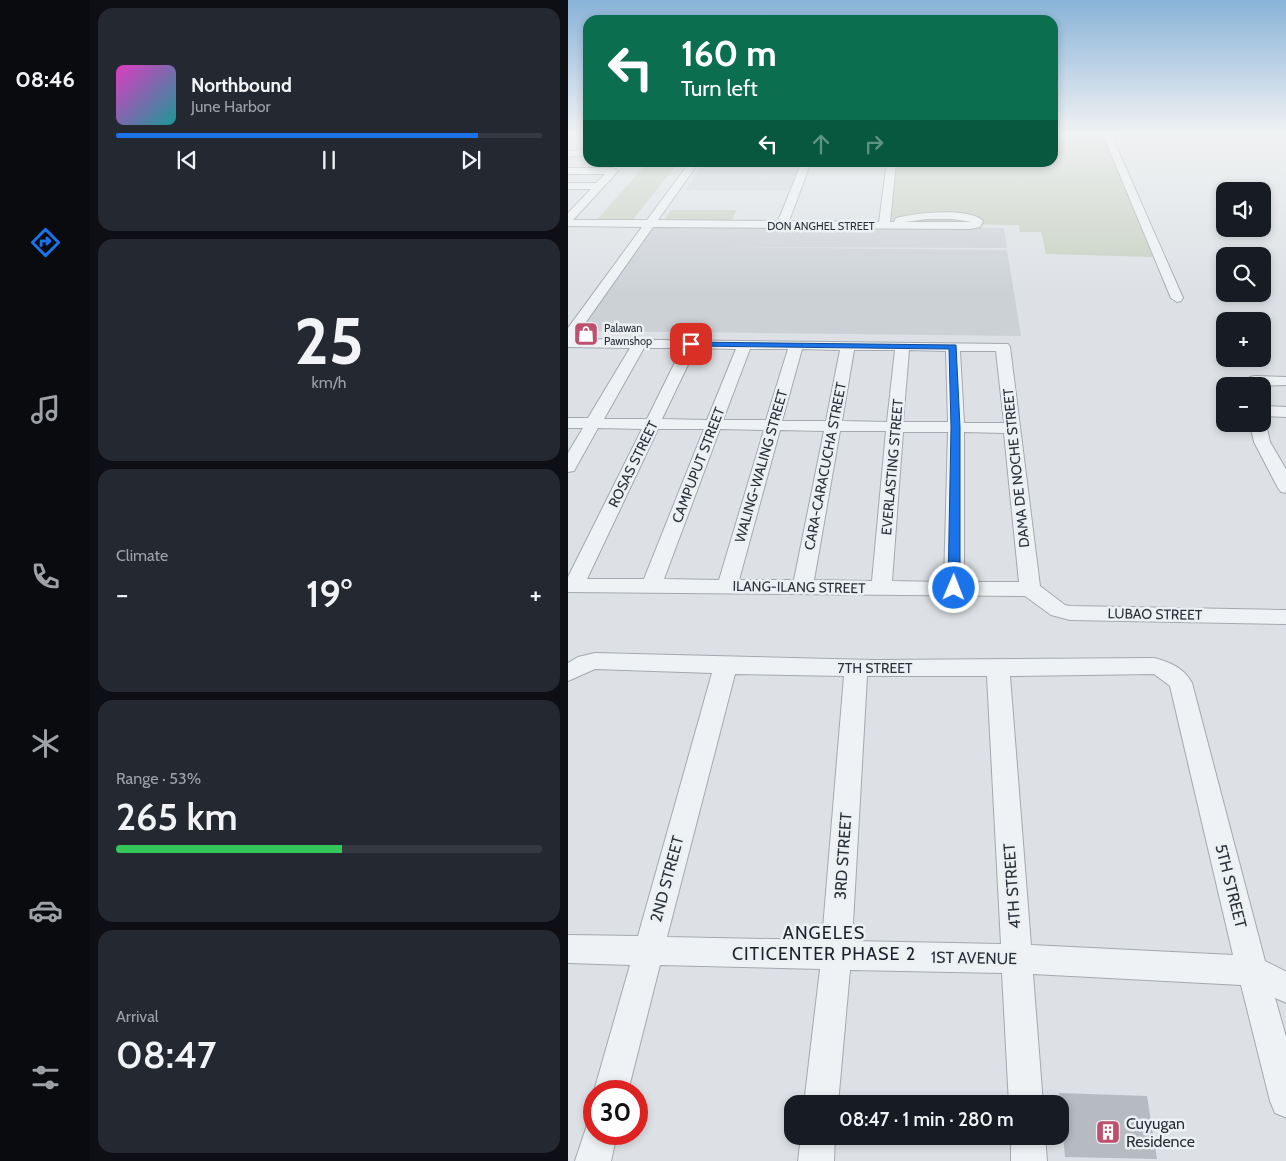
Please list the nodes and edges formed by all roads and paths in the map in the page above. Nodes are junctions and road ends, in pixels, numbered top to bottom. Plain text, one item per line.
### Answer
1 (599, 186) edge
2 (670, 186) edge
3 (676, 186) edge
4 (798, 186) edge
5 (889, 186) edge
6 (1129, 186) edge
7 (568, 204) edge
8 (582, 204) junction
9 (968, 217) dead end
10 (568, 221) edge
11 (646, 224) junction
12 (782, 226) junction
13 (884, 226) junction
14 (1177, 298) dead end
15 (568, 320) edge
16 (568, 337) edge
17 (568, 343) edge
18 (639, 344) junction
19 (691, 344) junction
20 (744, 345) junction
21 (796, 345) junction
22 (848, 346) junction
23 (902, 346) junction
24 (953, 347) junction
25 (1286, 381) edge
26 (1271, 382) edge
27 (1271, 411) edge
28 (1286, 412) edge
29 (568, 422) edge
30 (593, 423) junction
31 (652, 424) junction
32 (713, 425) junction
33 (773, 425) junction
34 (833, 426) junction
35 (895, 427) junction
36 (956, 427) junction
37 (1012, 428) junction
38 (1260, 432) edge
39 (568, 467) edge
40 (1285, 482) edge
41 (571, 585) edge
42 (652, 585) junction
43 (727, 586) junction
44 (803, 587) junction
45 (881, 587) junction
46 (954, 588) junction
47 (1030, 589) junction
48 (1286, 617) edge
49 (725, 667) junction
50 (856, 668) junction
51 (998, 669) junction
52 (573, 670) edge
53 (1172, 673) joint
54 (568, 949) edge
55 (648, 950) junction
56 (836, 955) junction
57 (1017, 959) junction
58 (1252, 971) junction
59 (1286, 988) edge
60 (614, 1080) edge
61 (822, 1095) edge
62 (1025, 1095) edge
63 (1286, 1101) edge
64 (597, 1145) edge
65 (817, 1145) edge
66 (1029, 1145) edge
67 (593, 1161) edge
68 (816, 1161) edge
69 (1030, 1161) edge

1 - 8 street
2 - 11 street
3 - 11 street
4 - 12 street
5 - 13 street
6 - 14 street
7 - 8 street
8 - 10 street
9 - 13 street, DON ANGHEL STREET
10 - 11 street, DON ANGHEL STREET
11 - 12 street, DON ANGHEL STREET
11 - 15 street
11 - 16 street
12 - 13 street, DON ANGHEL STREET
17 - 18 street
18 - 19 street
18 - 30 street
19 - 20 street
19 - 31 street, ROSAS STREET
20 - 21 street
20 - 32 street, CAMPUPUT STREET
21 - 22 street
21 - 33 street, WALING-WALING STREET
22 - 23 street
22 - 34 street, CARA-CARACUCHA STREET
23 - 24 street
23 - 35 street, EVERLASTING STREET
24 - 36 street
24 - 37 street, DAMA DE NOCHE STREET
25 - 26 street
27 - 28 street
29 - 30 street
30 - 31 street
30 - 39 street
31 - 32 street
31 - 41 street, ROSAS STREET
32 - 33 street
32 - 42 street, CAMPUPUT STREET
33 - 34 street
33 - 43 street, WALING-WALING STREET
34 - 35 street
34 - 44 street, CARA-CARACUCHA STREET
35 - 36 street
35 - 45 street, EVERLASTING STREET
36 - 37 street
36 - 46 street
37 - 47 street, DAMA DE NOCHE STREET
38 - 40 street
41 - 42 street, ILANG-ILANG STREET
42 - 43 street, ILANG-ILANG STREET
43 - 44 street, ILANG-ILANG STREET
44 - 45 street, ILANG-ILANG STREET
45 - 46 street, ILANG-ILANG STREET
46 - 47 street, ILANG-ILANG STREET
47 - 48 street, LUBAO STREET
49 - 50 street, 7TH STREET
49 - 52 street, 7TH STREET
49 - 55 street, 2ND STREET
50 - 51 street, 7TH STREET
50 - 56 street, 3RD STREET
51 - 53 street, 7TH STREET
51 - 57 street, 4TH STREET
53 - 58 street, 5TH STREET
54 - 55 street, 1ST AVENUE
55 - 56 street, 1ST AVENUE
55 - 60 street, 2ND STREET
56 - 57 street, 1ST AVENUE
56 - 61 street, 3RD STREET
57 - 58 street, 1ST AVENUE
57 - 62 street, 4TH STREET
58 - 59 street, 1ST AVENUE
58 - 63 street, 5TH STREET
64 - 67 street
65 - 68 street
66 - 69 street

